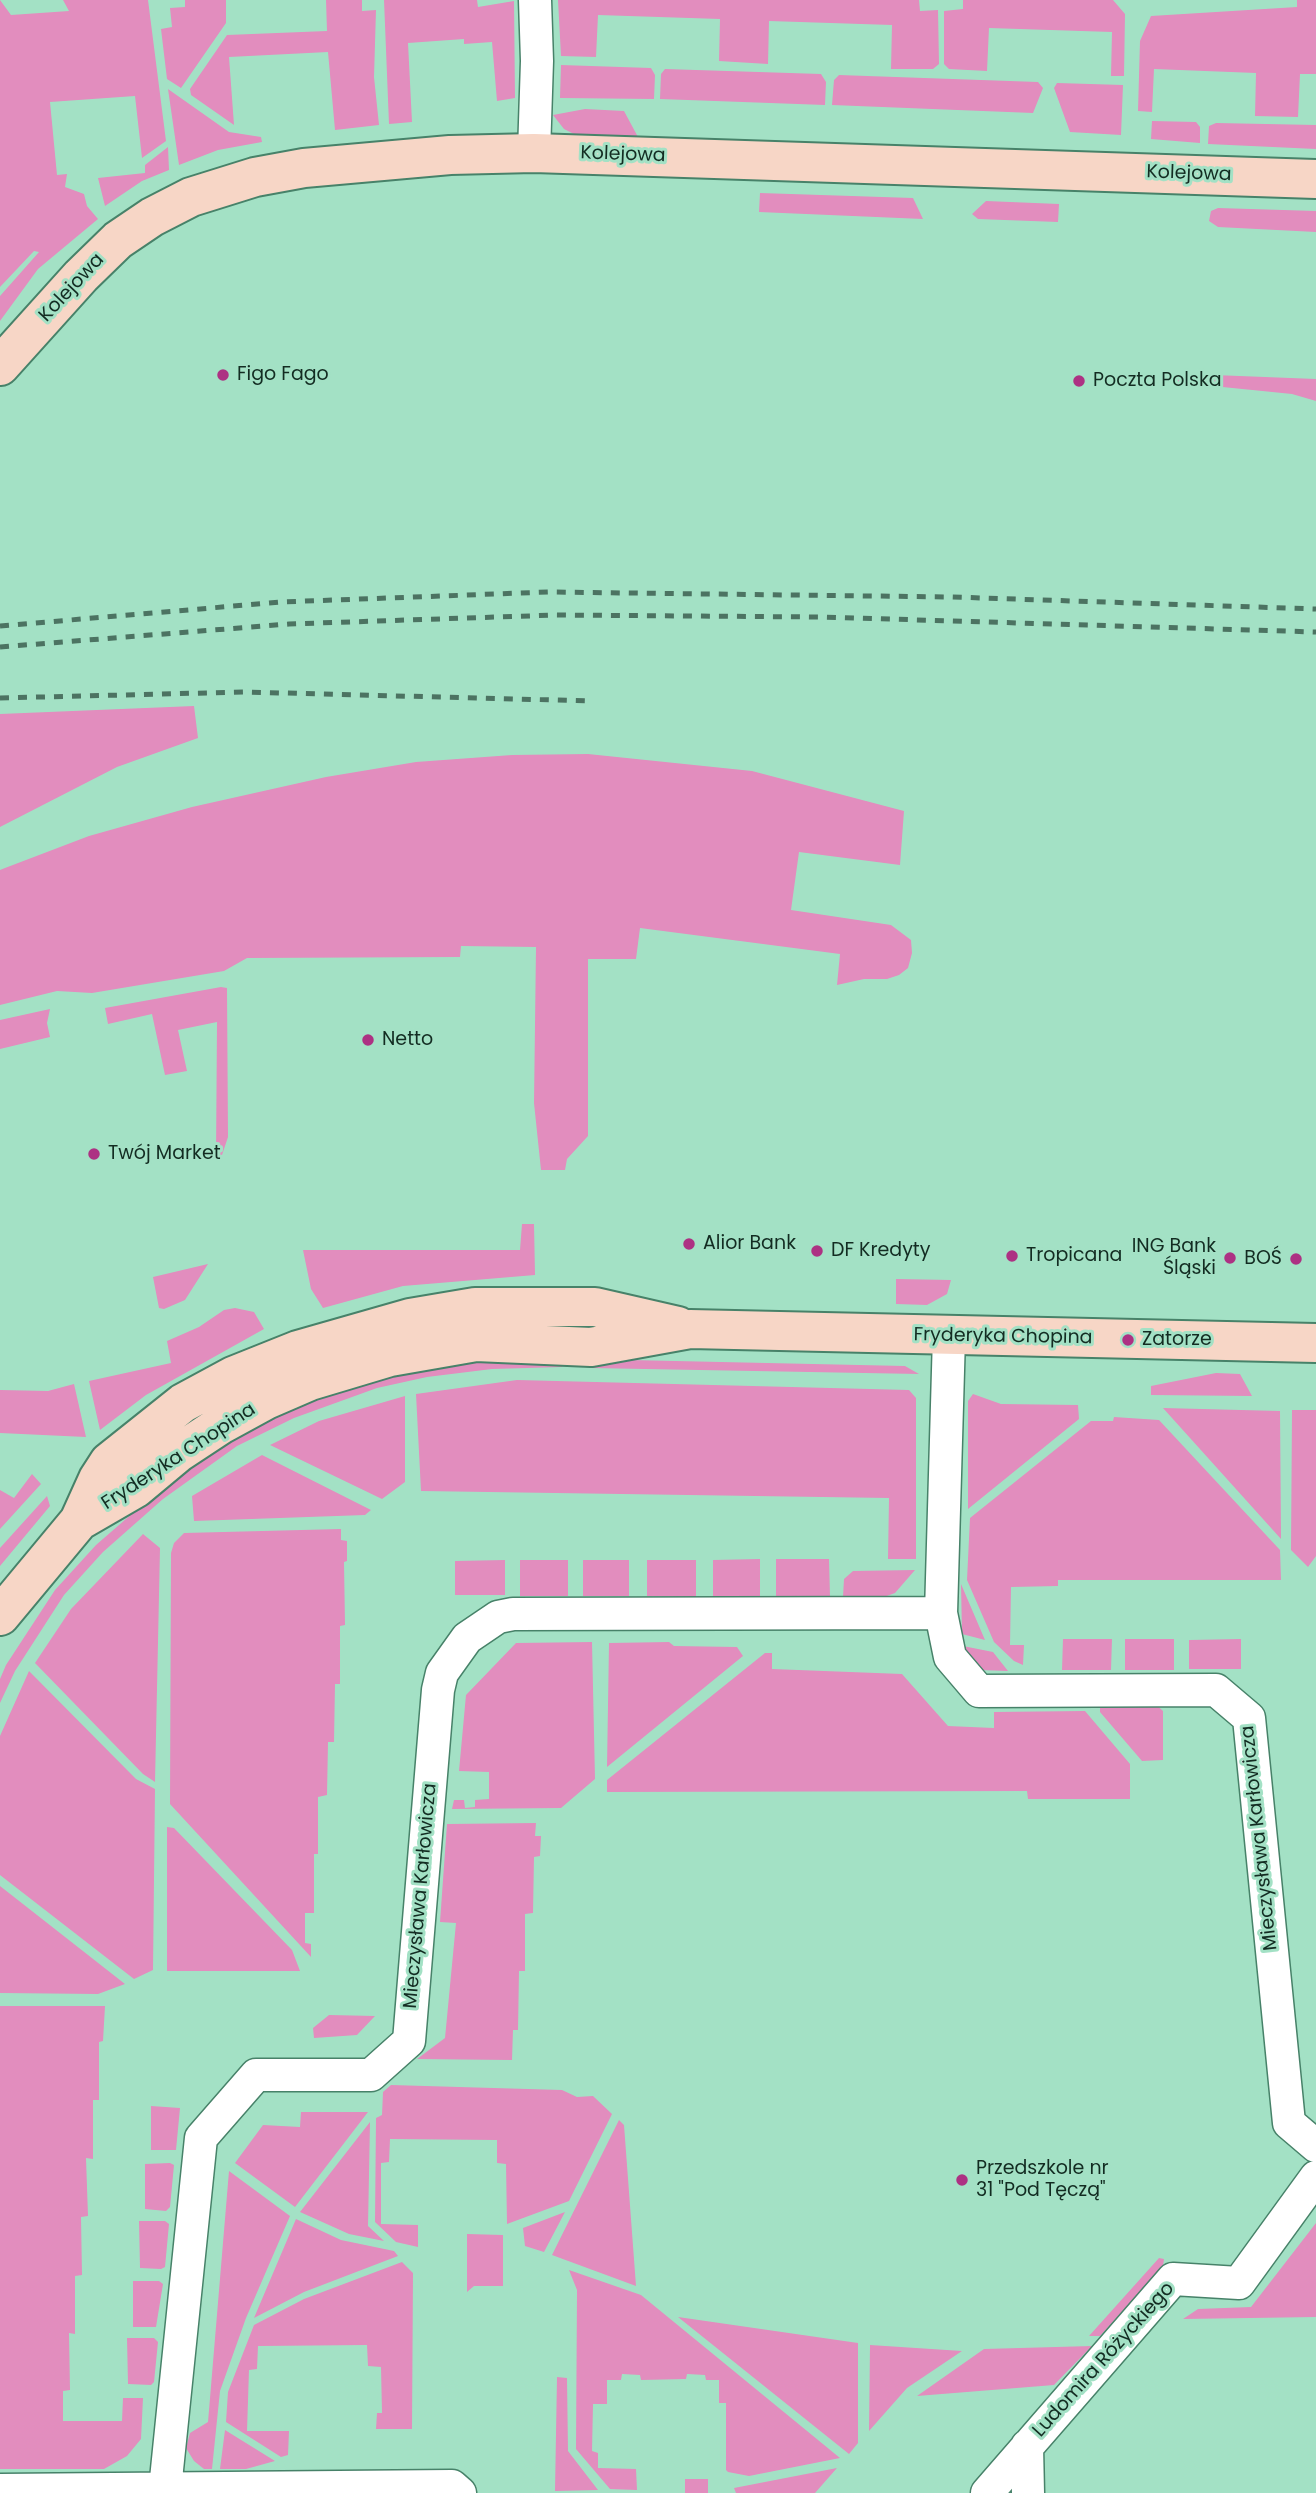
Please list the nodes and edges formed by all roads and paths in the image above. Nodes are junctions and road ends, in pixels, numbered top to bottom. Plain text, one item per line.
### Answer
1 (535, 0) edge
2 (534, 153) junction
3 (1316, 179) edge
4 (0, 366) edge
5 (949, 1336) junction
6 (1316, 1343) edge
7 (941, 1613) junction
8 (0, 1616) edge
9 (1316, 2146) edge
10 (1316, 2177) edge
11 (1027, 2446) junction
12 (165, 2489) junction
13 (0, 2490) edge
14 (460, 2493) edge
15 (987, 2493) edge
16 (1028, 2493) edge

1 - 2 street
2 - 3 street, Kolejowa
2 - 4 street, Kolejowa
5 - 6 street, Fryderyka Chopina
5 - 7 street, Mieczysława Karłowicza
5 - 8 street, Fryderyka Chopina
7 - 9 street, Mieczysława Karłowicza
7 - 12 street, Mieczysława Karłowicza
10 - 11 street, Ludomira Różyckiego
11 - 15 street, Ludomira Różyckiego
11 - 16 street
12 - 13 street
12 - 14 street

